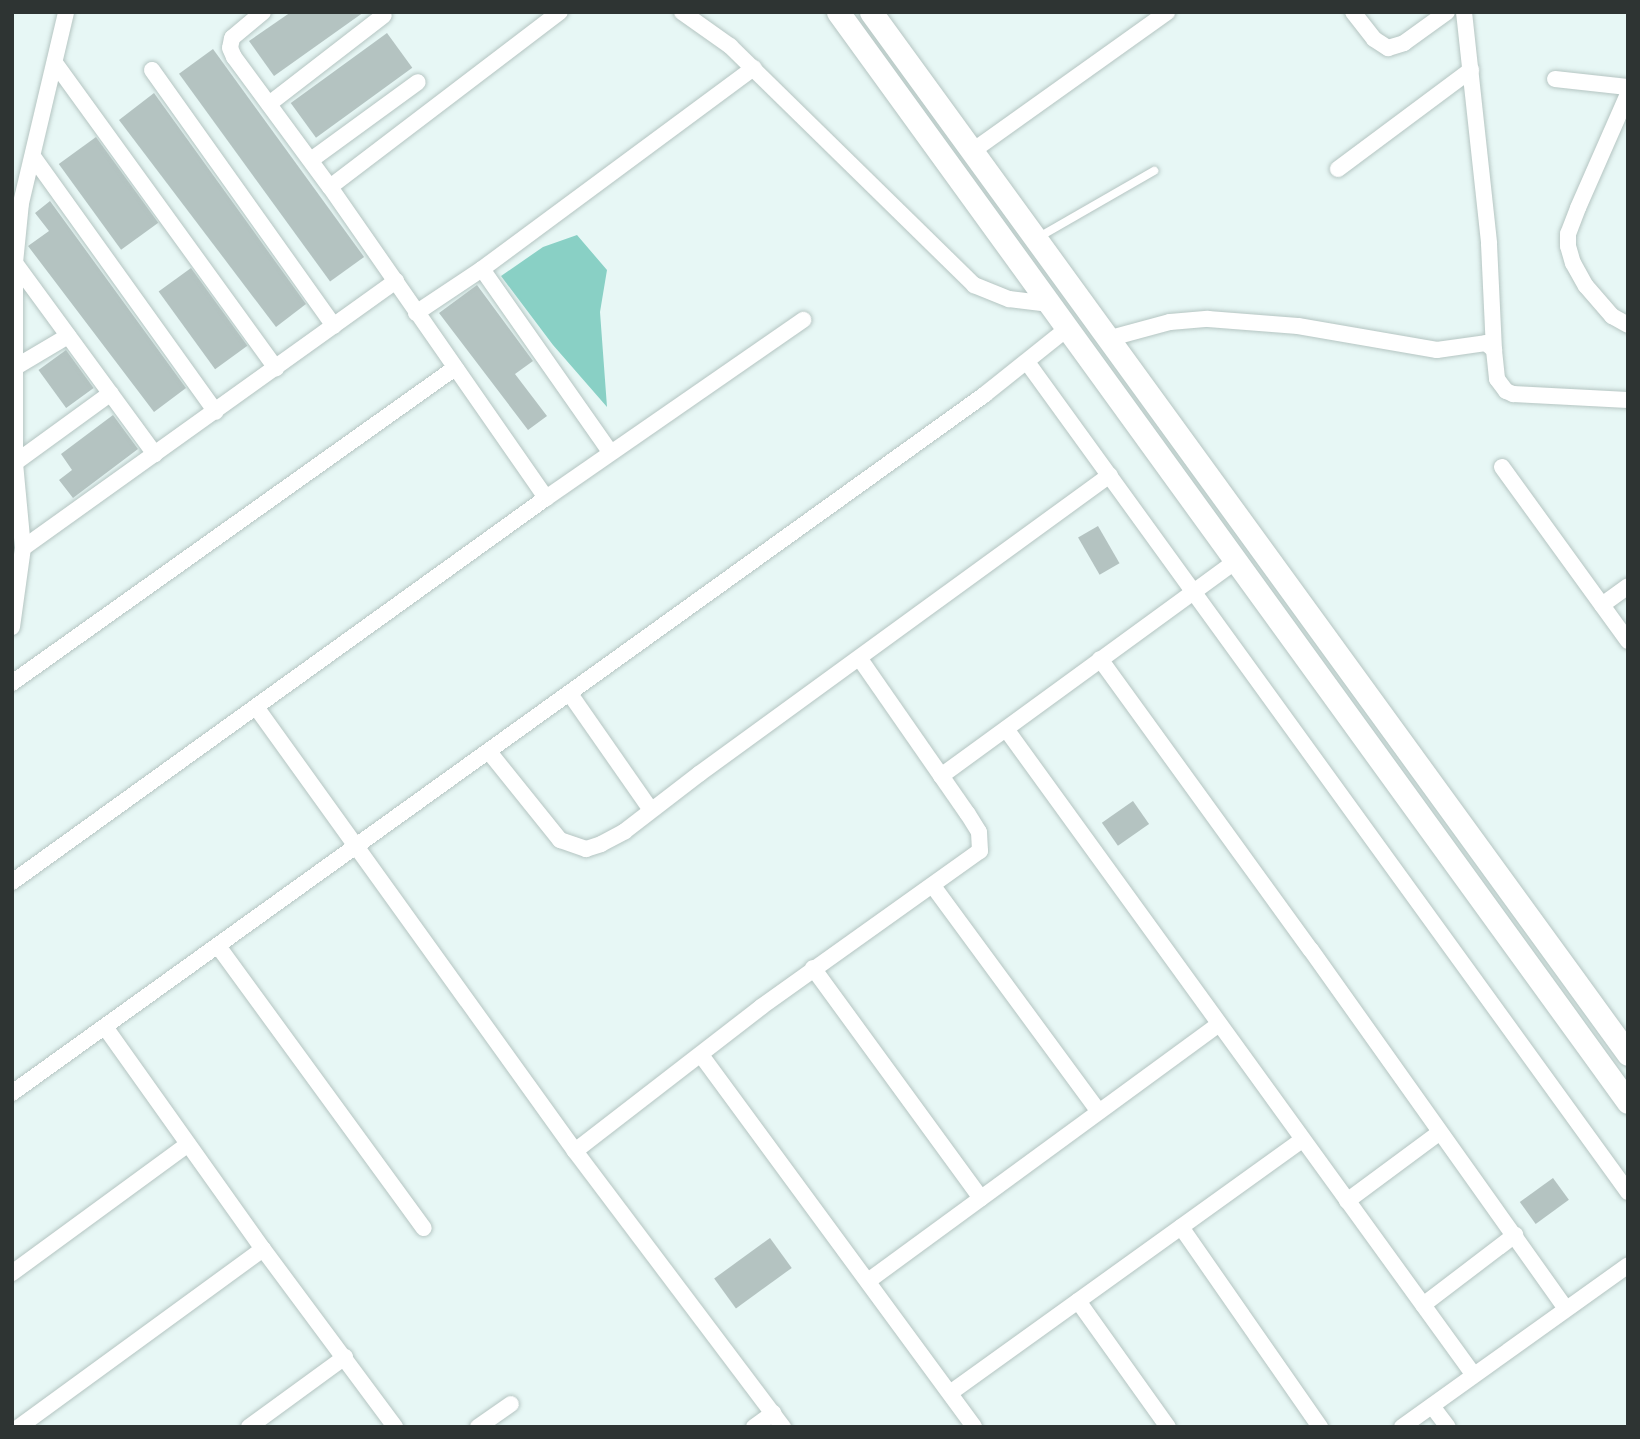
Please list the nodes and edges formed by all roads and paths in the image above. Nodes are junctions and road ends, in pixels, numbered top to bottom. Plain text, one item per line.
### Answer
1 (66, 12) edge
2 (263, 12) edge
3 (560, 12) edge
4 (682, 12) edge
5 (838, 12) edge
6 (871, 12) edge
7 (1167, 12) edge
8 (1353, 12) edge
9 (1447, 12) edge
10 (1464, 12) edge
11 (384, 16) dead end
12 (55, 63) junction
13 (754, 68) junction
14 (1471, 70) junction
15 (152, 71) dead end
16 (1555, 79) dead end
17 (418, 82) dead end
18 (1628, 87) edge
19 (1628, 94) edge
20 (269, 104) junction
21 (971, 152) junction
22 (34, 158) junction
23 (311, 159) junction
24 (1338, 169) dead end
25 (1154, 171) dead end
26 (330, 187) junction
27 (1035, 240) junction
28 (15, 263) junction
29 (482, 269) junction
30 (396, 281) junction
31 (1050, 303) junction
32 (416, 313) junction
33 (803, 320) dead end
34 (1628, 325) edge
35 (334, 326) junction
36 (1068, 328) junction
37 (68, 336) junction
38 (1107, 339) junction
39 (1494, 350) junction
40 (1027, 362) junction
41 (14, 368) junction
42 (276, 368) junction
43 (455, 368) junction
44 (111, 393) junction
45 (1628, 400) edge
46 (216, 412) junction
47 (610, 452) junction
48 (155, 454) junction
49 (14, 464) edge
50 (1502, 467) dead end
51 (1110, 475) junction
52 (545, 498) junction
53 (23, 548) junction
54 (1236, 561) junction
55 (1628, 586) edge
56 (1194, 591) junction
57 (1602, 605) junction
58 (12, 627) edge
59 (1628, 641) edge
60 (860, 659) junction
61 (1100, 659) junction
62 (12, 683) edge
63 (569, 694) junction
64 (256, 707) junction
65 (1006, 729) junction
66 (489, 753) junction
67 (941, 776) junction
68 (651, 810) junction
69 (356, 846) junction
70 (12, 882) edge
71 (933, 886) junction
72 (218, 946) junction
73 (813, 968) junction
74 (1219, 1024) junction
75 (105, 1027) junction
76 (1628, 1054) edge
77 (701, 1055) junction
78 (12, 1093) edge
79 (1628, 1102) edge
80 (1098, 1111) junction
81 (1440, 1133) junction
82 (1302, 1140) junction
83 (188, 1144) junction
84 (575, 1151) junction
85 (1628, 1192) edge
86 (981, 1198) junction
87 (1348, 1201) junction
88 (1181, 1227) junction
89 (424, 1228) dead end
90 (1515, 1235) junction
91 (263, 1249) junction
92 (1628, 1265) edge
93 (12, 1273) edge
94 (868, 1281) junction
95 (1078, 1300) junction
96 (1423, 1305) junction
97 (1565, 1308) junction
98 (345, 1357) junction
99 (1473, 1374) junction
100 (950, 1393) junction
101 (511, 1404) dead end
102 (1432, 1406) junction
103 (773, 1413) junction
104 (19, 1427) edge
105 (249, 1427) edge
106 (395, 1427) edge
107 (478, 1427) edge
108 (754, 1427) edge
109 (783, 1427) edge
110 (974, 1427) edge
111 (1168, 1427) edge
112 (1320, 1427) edge
113 (1402, 1427) edge
114 (1448, 1427) edge

1 - 12 street
2 - 20 street
3 - 26 street
4 - 13 street
5 - 31 street
6 - 21 street
7 - 21 street
8 - 9 street
10 - 14 street
11 - 20 street
12 - 22 street
12 - 42 street
13 - 29 street
13 - 31 street
14 - 24 street
14 - 39 street
15 - 35 street
16 - 18 street
17 - 23 street
19 - 34 street
20 - 23 street
21 - 27 street
22 - 28 street
22 - 46 street
23 - 26 street
25 - 27 lane
26 - 30 street
27 - 38 street
28 - 37 street
28 - 41 street
29 - 32 street
29 - 47 street
30 - 32 street
30 - 35 street
31 - 36 street
32 - 43 street
33 - 47 street
35 - 42 street
36 - 40 street
36 - 54 street
37 - 41 street
37 - 44 street
38 - 39 street
38 - 76 street
39 - 45 street
40 - 51 street
40 - 63 street
41 - 49 street
42 - 46 street
43 - 52 street
43 - 62 street
44 - 48 street
44 - 49 street
46 - 48 street
47 - 52 street
48 - 53 street
49 - 53 street
50 - 57 street
51 - 56 street
51 - 60 street
52 - 64 street
53 - 58 street
54 - 56 street
54 - 79 street
55 - 57 street
56 - 61 street
56 - 85 street
57 - 59 street
60 - 67 street
60 - 68 street
61 - 65 street
61 - 81 street
63 - 66 street
63 - 68 street
64 - 69 street
64 - 70 street
65 - 67 street
65 - 74 street
66 - 68 street
66 - 69 street
67 - 71 street
69 - 72 street
69 - 84 street
71 - 73 street
71 - 80 street
72 - 75 street
72 - 89 street
73 - 77 street
73 - 86 street
74 - 80 street
74 - 82 street
75 - 78 street
75 - 83 street
77 - 84 street
77 - 94 street
80 - 86 street
81 - 87 street
81 - 90 street
82 - 87 street
82 - 88 street
83 - 91 street
83 - 93 street
84 - 103 street
86 - 94 street
87 - 96 street
88 - 95 street
88 - 112 street
90 - 96 street
90 - 97 street
91 - 98 street
91 - 104 street
92 - 97 street
94 - 100 street
95 - 100 street
95 - 111 street
96 - 99 street
97 - 99 street
98 - 105 street
98 - 106 street
99 - 102 street
100 - 110 street
101 - 107 street
102 - 113 street
102 - 114 street
103 - 108 street
103 - 109 street

